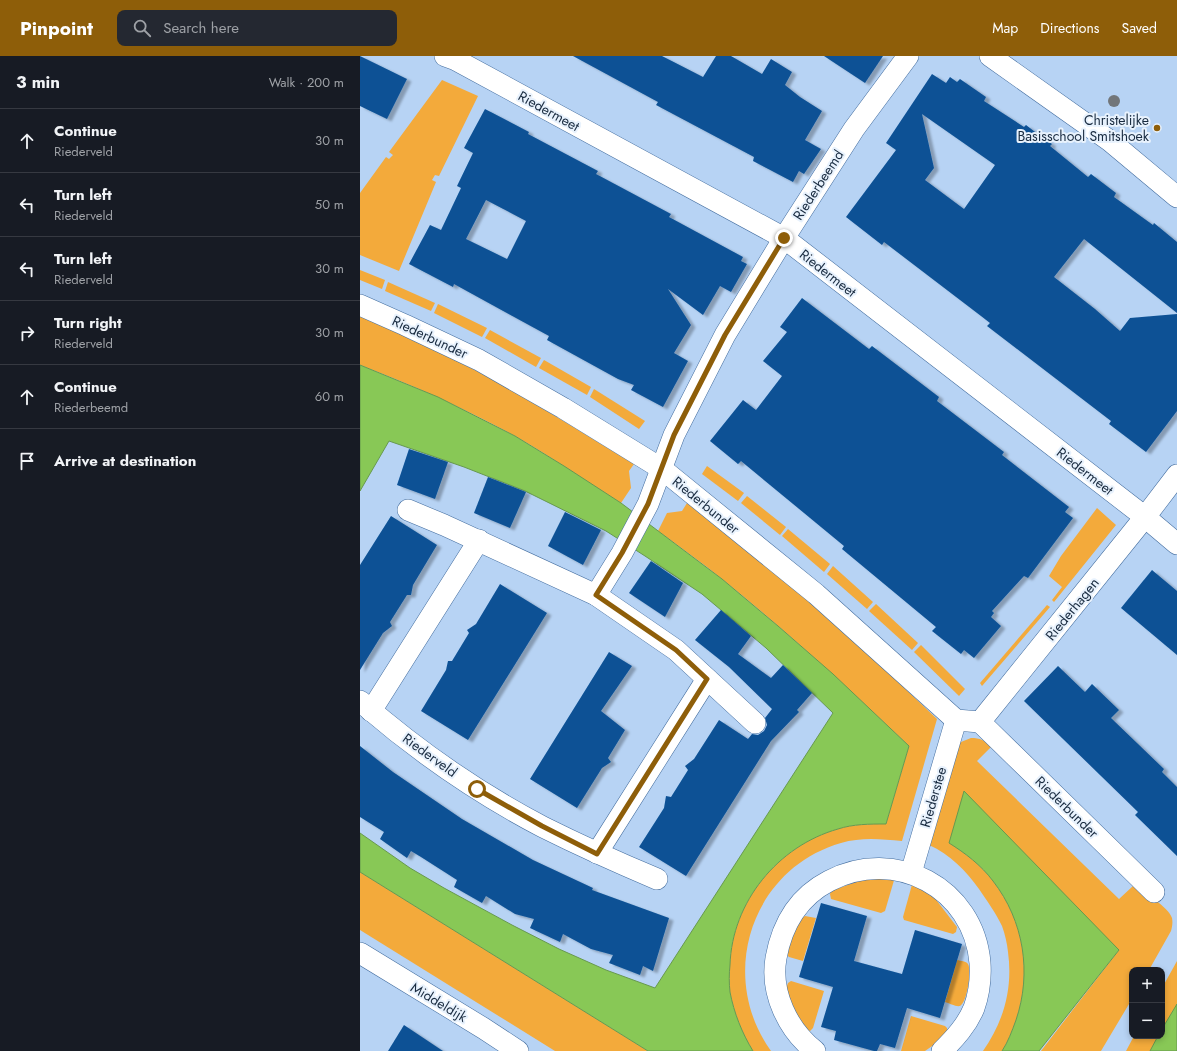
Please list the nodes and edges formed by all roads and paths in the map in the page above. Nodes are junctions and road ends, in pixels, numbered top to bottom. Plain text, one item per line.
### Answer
1 (908, 56) edge
2 (990, 56) edge
3 (453, 57) edge
4 (1177, 197) edge
5 (784, 238) junction
6 (360, 305) edge
7 (662, 469) junction
8 (1177, 475) edge
9 (408, 510) dead end
10 (1145, 517) junction
11 (479, 540) junction
12 (1177, 544) edge
13 (596, 595) junction
14 (707, 679) junction
15 (365, 706) edge
16 (956, 720) junction
17 (980, 722) junction
18 (754, 723) dead end
19 (597, 854) junction
20 (911, 873) junction
21 (657, 879) dead end
22 (1154, 892) dead end
23 (360, 953) edge
24 (518, 1051) edge
25 (815, 1051) edge
26 (942, 1051) edge

1 - 5 street, Riederbeemd
2 - 4 street
3 - 5 street, Riedermeet
5 - 7 street, Riederbeemd
5 - 10 street, Riedermeet
6 - 7 street, Riederbunder
7 - 13 street
7 - 16 street, Riederbunder
8 - 10 street, Riederhagen
9 - 11 street
10 - 12 street, Riedermeet
10 - 17 street, Riederhagen
11 - 13 street
11 - 15 street, Riederveld
13 - 14 street
14 - 18 street
14 - 19 street
15 - 19 street, Riederveld
16 - 17 street
16 - 20 street, Riederstee
17 - 22 street, Riederbunder
19 - 21 street, Riederveld
20 - 25 street
20 - 26 street
23 - 24 street, Middeldijk

